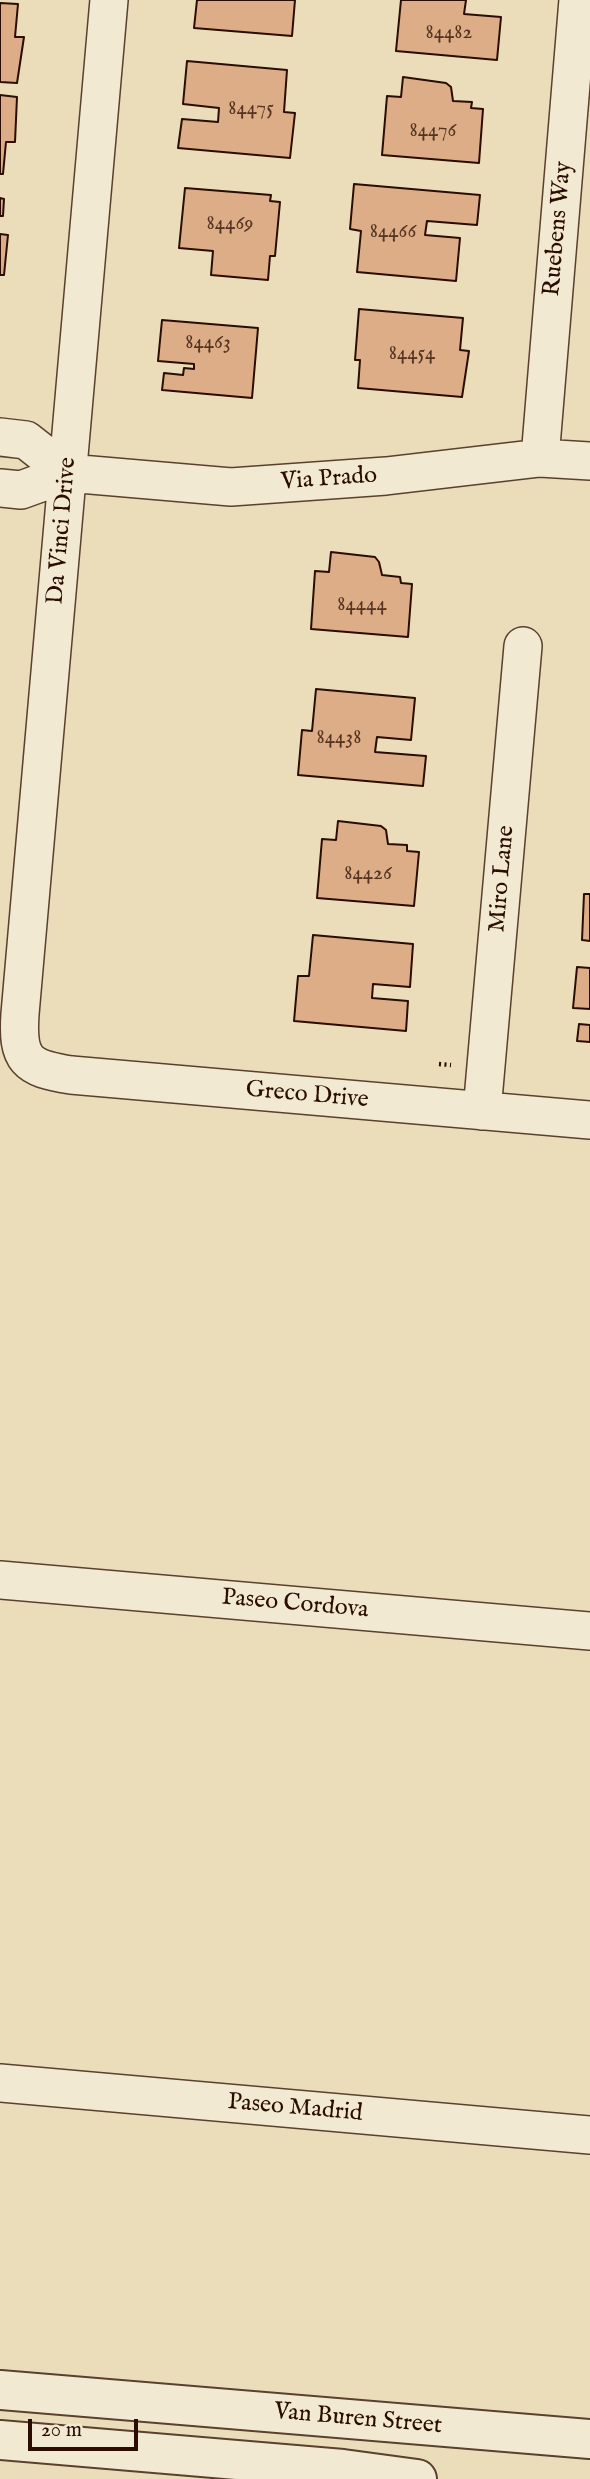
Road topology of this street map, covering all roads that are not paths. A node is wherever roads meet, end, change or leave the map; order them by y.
1 (109, 0) edge
2 (578, 0) edge
3 (0, 437) edge
4 (540, 458) junction
5 (590, 461) edge
6 (68, 472) junction
7 (0, 488) edge
8 (523, 646) dead end
9 (26, 1061) joint
10 (482, 1111) junction
11 (590, 1121) edge
12 (0, 1580) edge
13 (590, 1631) edge
14 (0, 2084) edge
15 (590, 2135) edge
16 (0, 2390) edge
17 (590, 2439) edge
18 (0, 2440) edge
19 (417, 2479) edge

1 - 6 street, Da Vinci Drive
2 - 4 street, Ruebens Way
3 - 6 street
4 - 5 street, Via Prado
4 - 6 street, Via Prado
6 - 7 street, Via Prado
6 - 9 street, Da Vinci Drive
8 - 10 street, Miro Lane
9 - 10 street, Greco Drive
10 - 11 street, Greco Drive
12 - 13 street, Paseo Cordova
14 - 15 street, Paseo Madrid
16 - 17 street, Van Buren Street
18 - 19 street, Van Buren Street

